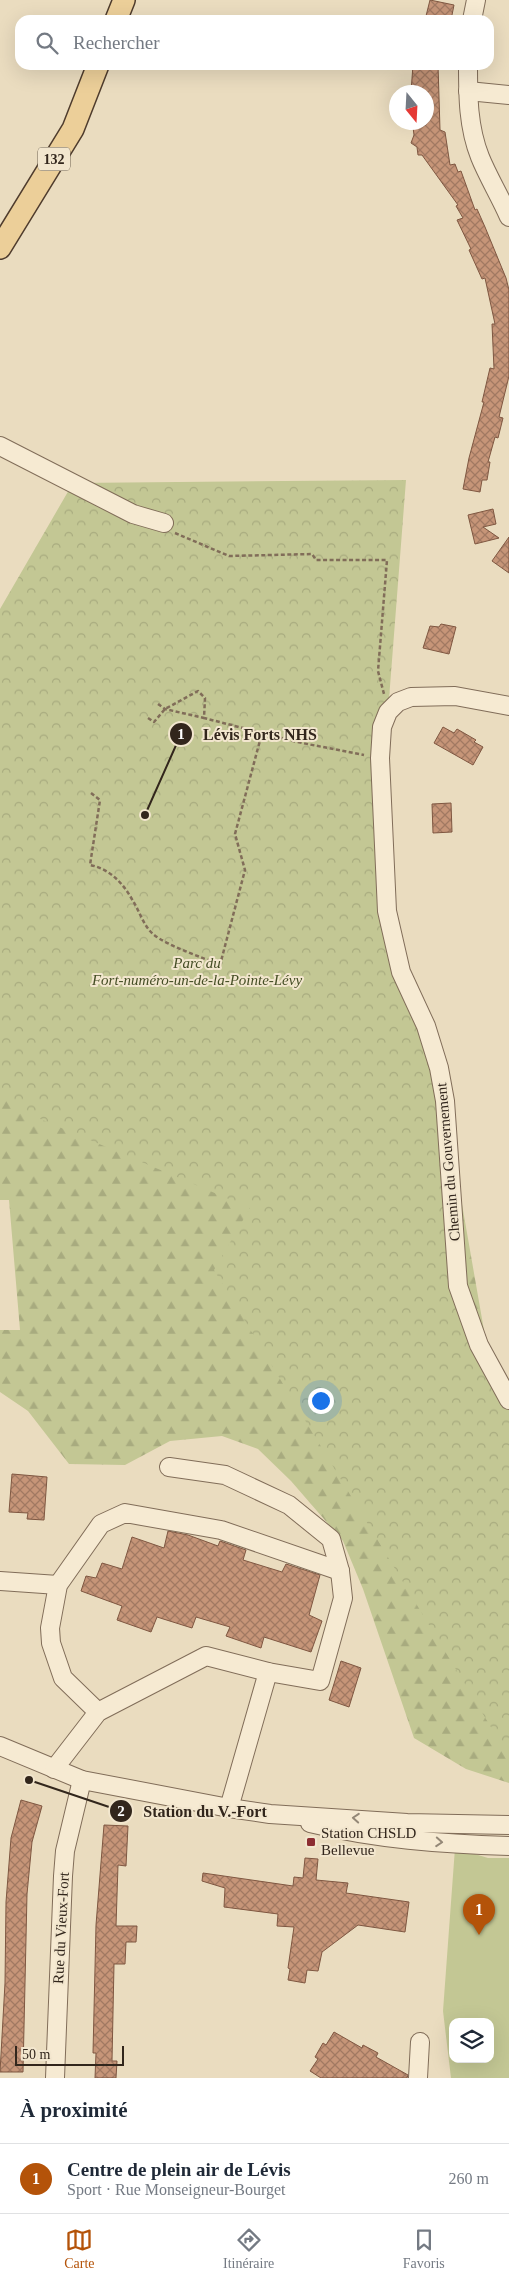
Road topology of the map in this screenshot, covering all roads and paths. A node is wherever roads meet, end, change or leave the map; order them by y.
1 (124, 0) edge
2 (476, 0) edge
3 (118, 15) edge
4 (473, 15) edge
5 (96, 70) edge
6 (468, 70) edge
7 (468, 91) junction
8 (509, 94) edge
9 (509, 217) edge
10 (0, 248) edge
11 (0, 446) edge
12 (164, 524) joint
13 (158, 704) dead end
14 (509, 706) edge
15 (165, 709) junction
16 (388, 712) junction
17 (148, 718) dead end
18 (204, 718) junction
19 (262, 733) junction
20 (380, 758) junction
21 (91, 793) dead end
22 (509, 1400) edge
23 (169, 1467) dead end
24 (340, 1571) junction
25 (0, 1581) edge
26 (58, 1586) junction
27 (268, 1672) junction
28 (98, 1712) junction
29 (0, 1746) edge
30 (54, 1769) junction
31 (82, 1780) junction
32 (229, 1808) junction
33 (270, 1814) junction
34 (509, 1825) edge
35 (509, 1846) edge
36 (420, 2042) dead end
37 (55, 2078) edge
38 (418, 2078) edge

1 - 3 main road
2 - 4 street
5 - 10 main road, 132
6 - 7 street
7 - 8 street
7 - 9 street
11 - 12 street
12 - 16 path
13 - 15 path
14 - 16 street
15 - 17 path
15 - 18 path
15 - 18 path
16 - 20 street, Chemin du Gouvernement
18 - 19 path
19 - 20 path
19 - 21 path
20 - 22 street, Chemin du Gouvernement
23 - 24 street
24 - 26 street
24 - 27 street
25 - 26 street
26 - 28 street
27 - 28 street
27 - 32 street
28 - 30 street
29 - 30 street
30 - 31 street
31 - 32 street
31 - 37 street, Rue du Vieux-Fort
32 - 33 street
34 -> 33 street
33 -> 35 street
36 - 38 street

